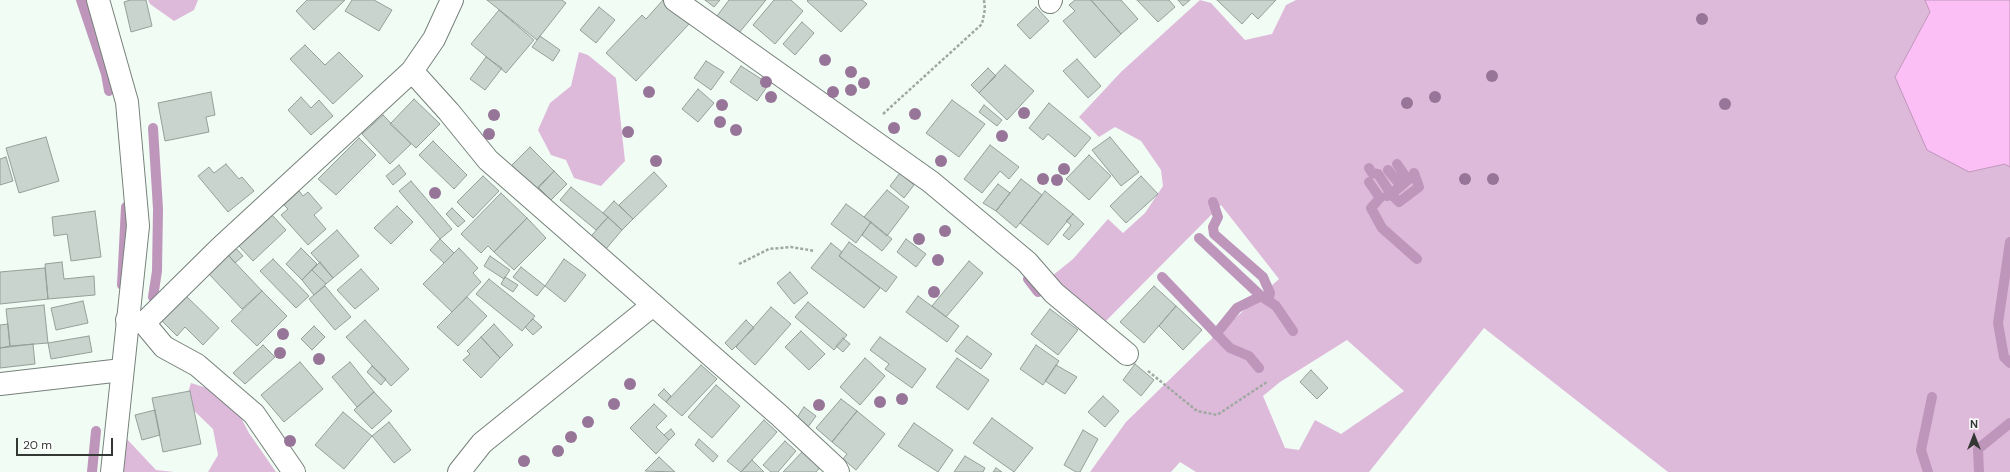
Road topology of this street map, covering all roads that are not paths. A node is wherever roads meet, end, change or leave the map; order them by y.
1 (98, 0) edge
2 (452, 0) edge
3 (676, 0) edge
4 (412, 71) junction
5 (653, 305) junction
6 (136, 322) junction
7 (1127, 354) road end
8 (122, 370) junction
9 (0, 384) edge
10 (112, 472) edge
11 (294, 472) edge
12 (459, 472) edge
13 (838, 472) edge

1 - 6 street
2 - 4 street
3 - 7 street
4 - 5 street
4 - 6 street
5 - 12 street
5 - 13 street
6 - 8 street
6 - 11 street
8 - 9 street
8 - 10 street

